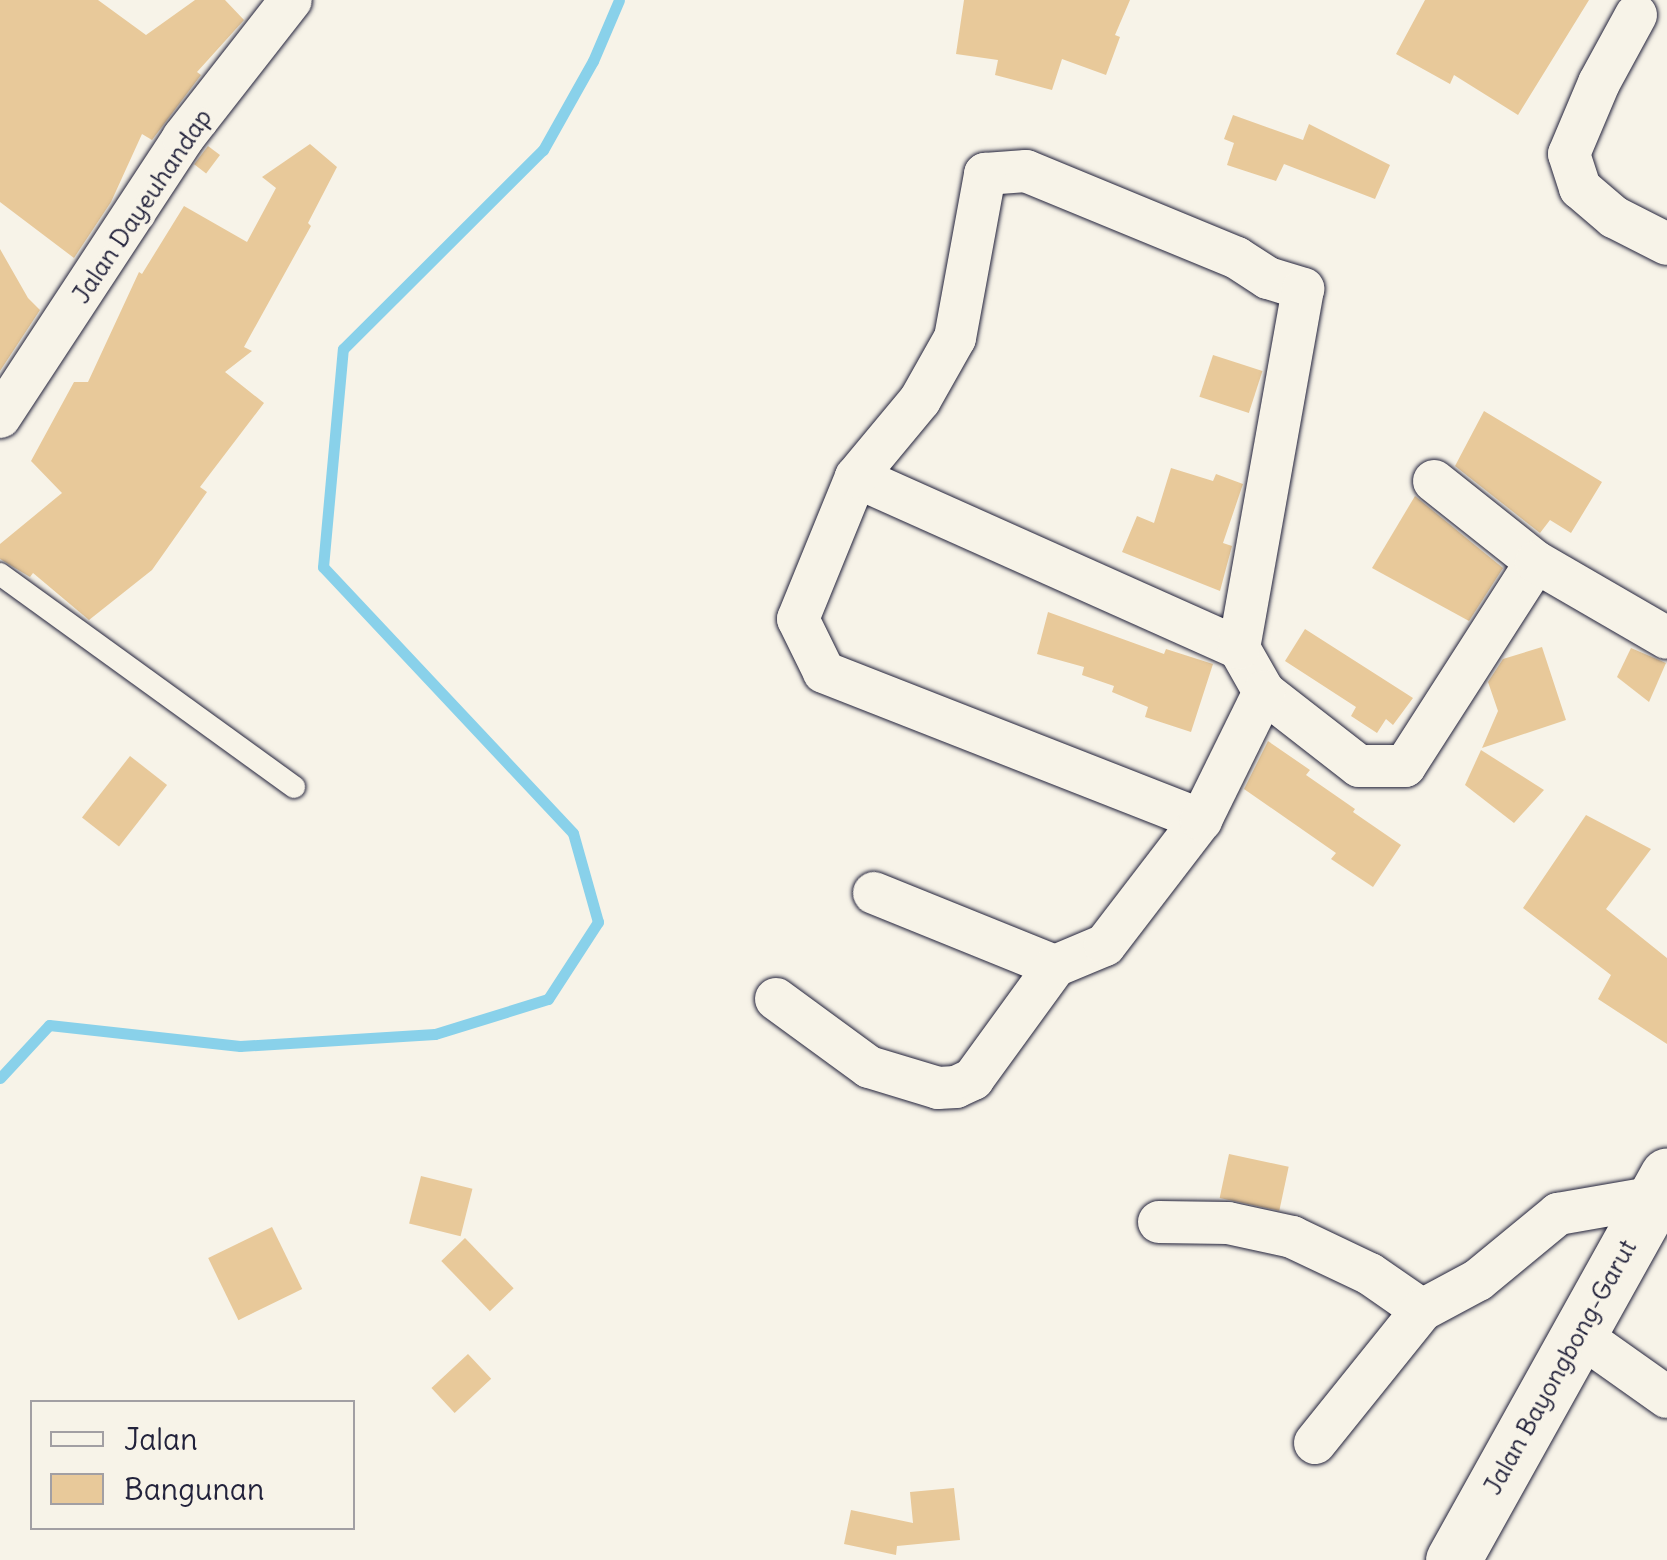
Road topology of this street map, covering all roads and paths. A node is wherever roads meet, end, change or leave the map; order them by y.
1 (291, 0) edge
2 (1642, 15) edge
3 (1667, 244) edge
4 (0, 417) edge
5 (856, 477) junction
6 (1434, 481) dead end
7 (1536, 562) junction
8 (0, 574) edge
9 (1667, 638) edge
10 (1239, 648) junction
11 (1264, 692) junction
12 (294, 786) dead end
13 (1201, 820) junction
14 (874, 893) dead end
15 (1055, 966) junction
16 (776, 999) dead end
17 (1661, 1186) edge
18 (1158, 1222) dead end
19 (1422, 1310) junction
20 (1578, 1334) junction
21 (1667, 1397) edge
22 (1315, 1443) dead end
23 (1452, 1560) edge

1 - 4 street, Jalan Dayeuhandap
2 - 3 street
5 - 10 street
5 - 10 street
5 - 13 street
6 - 7 street
7 - 9 street
7 - 11 street
8 - 12 lane
10 - 11 street
11 - 13 street
13 - 15 street
14 - 15 street
15 - 16 street
17 - 19 street
17 - 20 main road, Jalan Bayongbong-Garut
18 - 19 street
19 - 22 street
20 - 21 street
20 - 23 main road, Jalan Bayongbong-Garut

